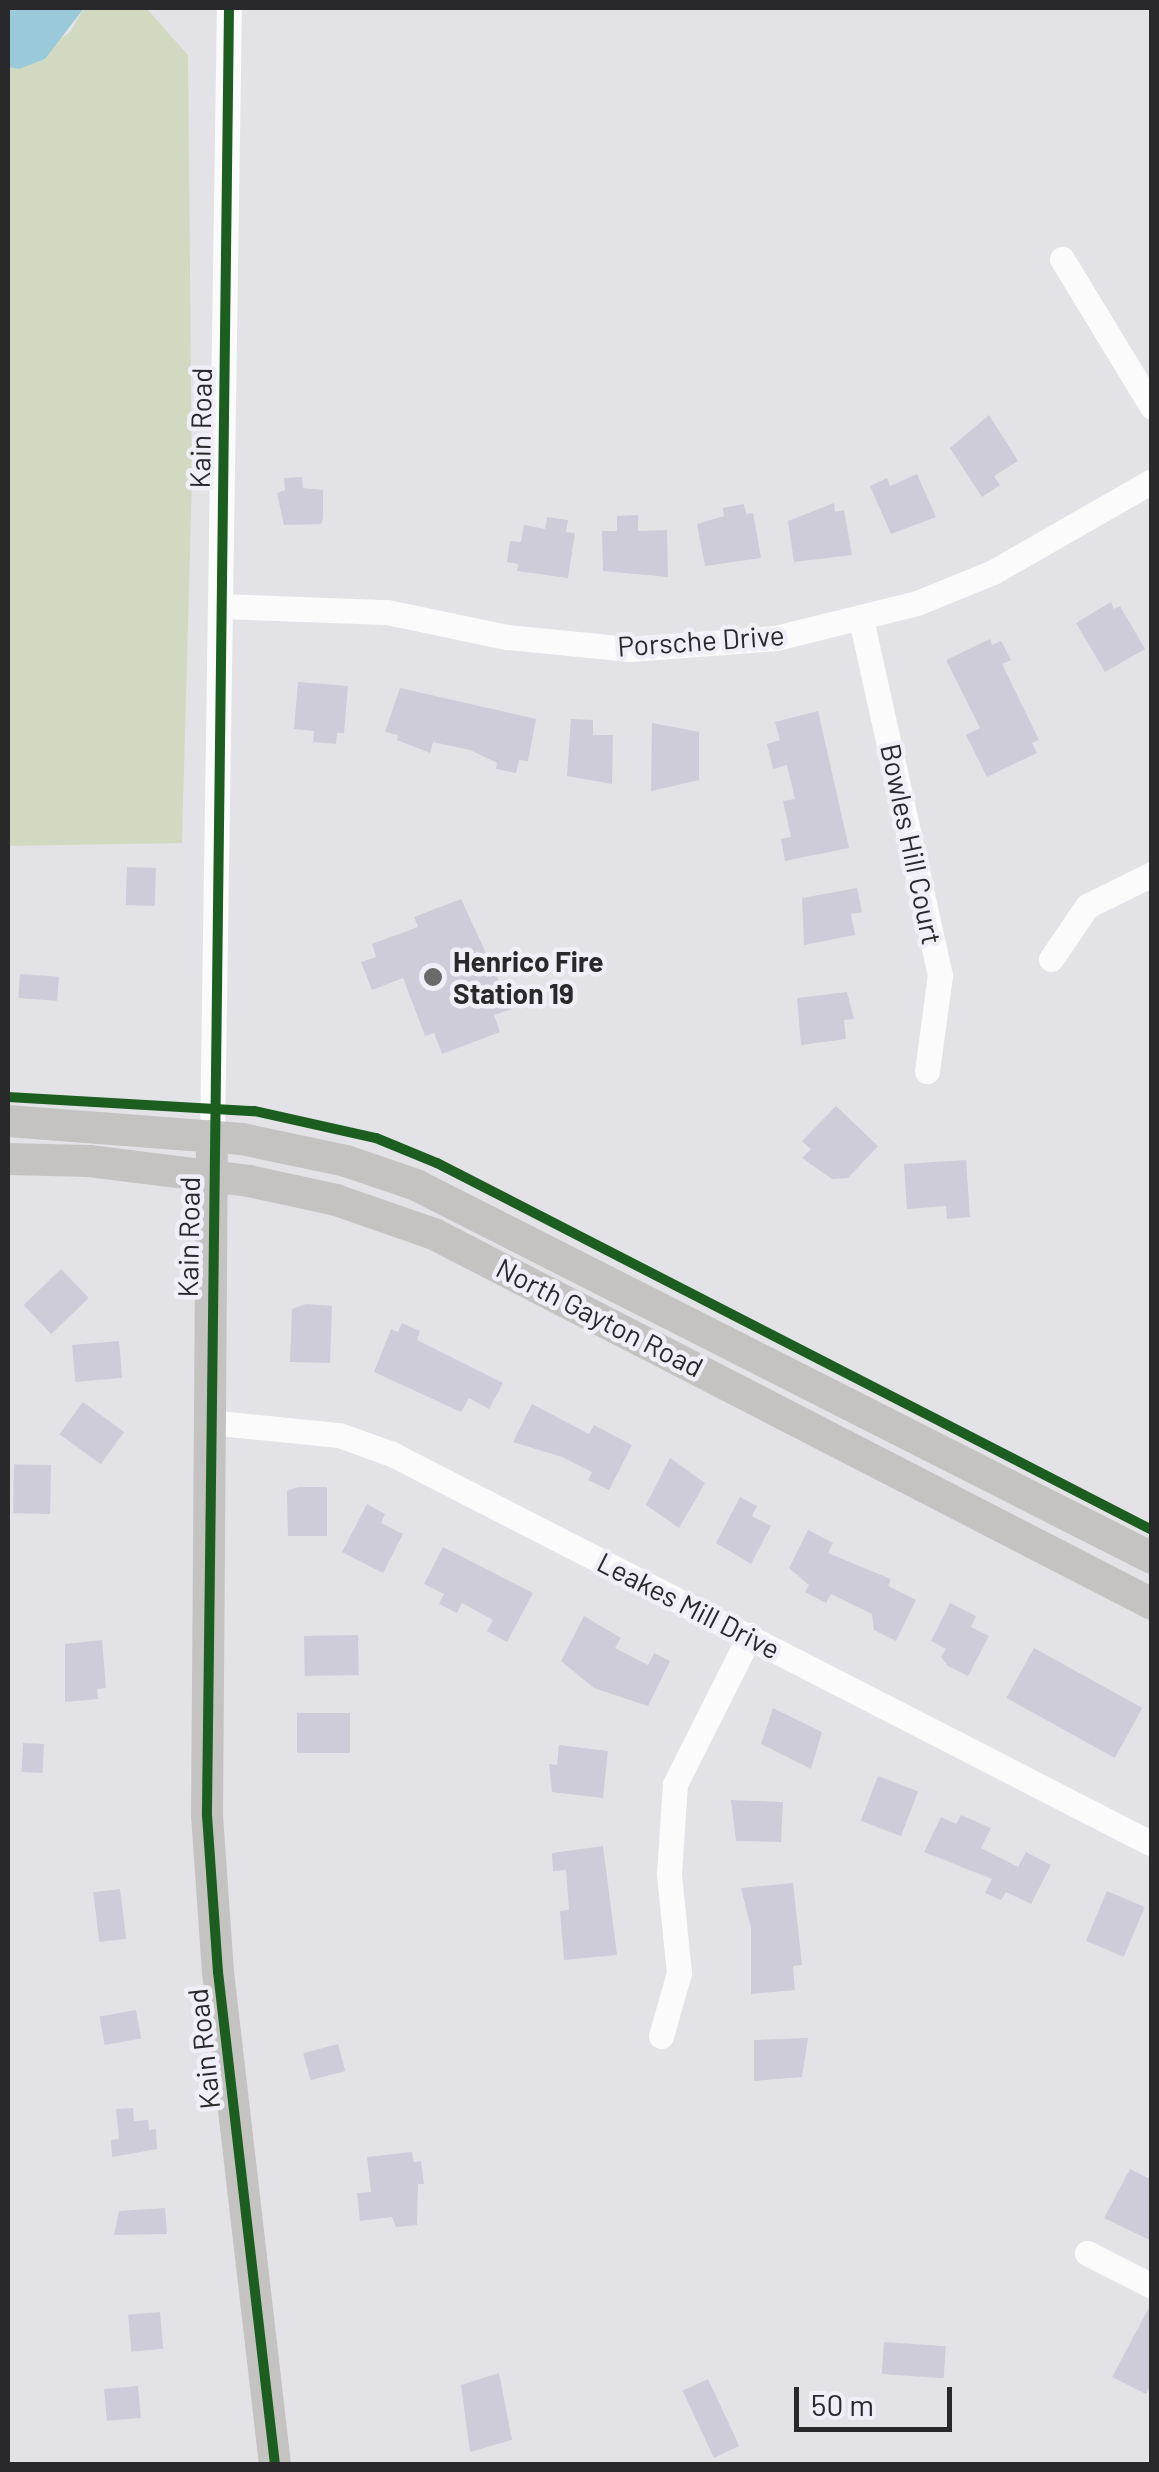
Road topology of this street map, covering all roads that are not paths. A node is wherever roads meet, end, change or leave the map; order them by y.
1 (229, 8) edge
2 (1062, 259) dead end
3 (1152, 407) edge
4 (1152, 481) edge
5 (220, 606) junction
6 (861, 619) junction
7 (1152, 874) edge
8 (1051, 959) dead end
9 (927, 1071) dead end
10 (8, 1121) edge
11 (212, 1136) junction
12 (8, 1159) edge
13 (212, 1175) junction
14 (208, 1422) junction
15 (1152, 1558) edge
16 (1152, 1604) edge
17 (750, 1636) junction
18 (1152, 1844) edge
19 (661, 2036) dead end
20 (1087, 2253) dead end
21 (1152, 2286) edge
22 (275, 2464) edge

1 - 5 street, Kain Road
2 - 3 street
4 - 6 street, Porsche Drive
5 - 6 street, Porsche Drive
5 - 11 street, Kain Road
6 - 9 street, Bowles Hill Court
7 - 8 street
10 - 11 main road, North Gayton Road
11 - 13 main road, Kain Road
11 - 15 main road, North Gayton Road
12 - 13 main road, North Gayton Road
13 - 14 main road, Kain Road
13 - 16 main road, North Gayton Road
14 - 17 street, Leakes Mill Drive
14 - 22 main road, Kain Road
17 - 18 street, Leakes Mill Drive
17 - 19 street
20 - 21 street

